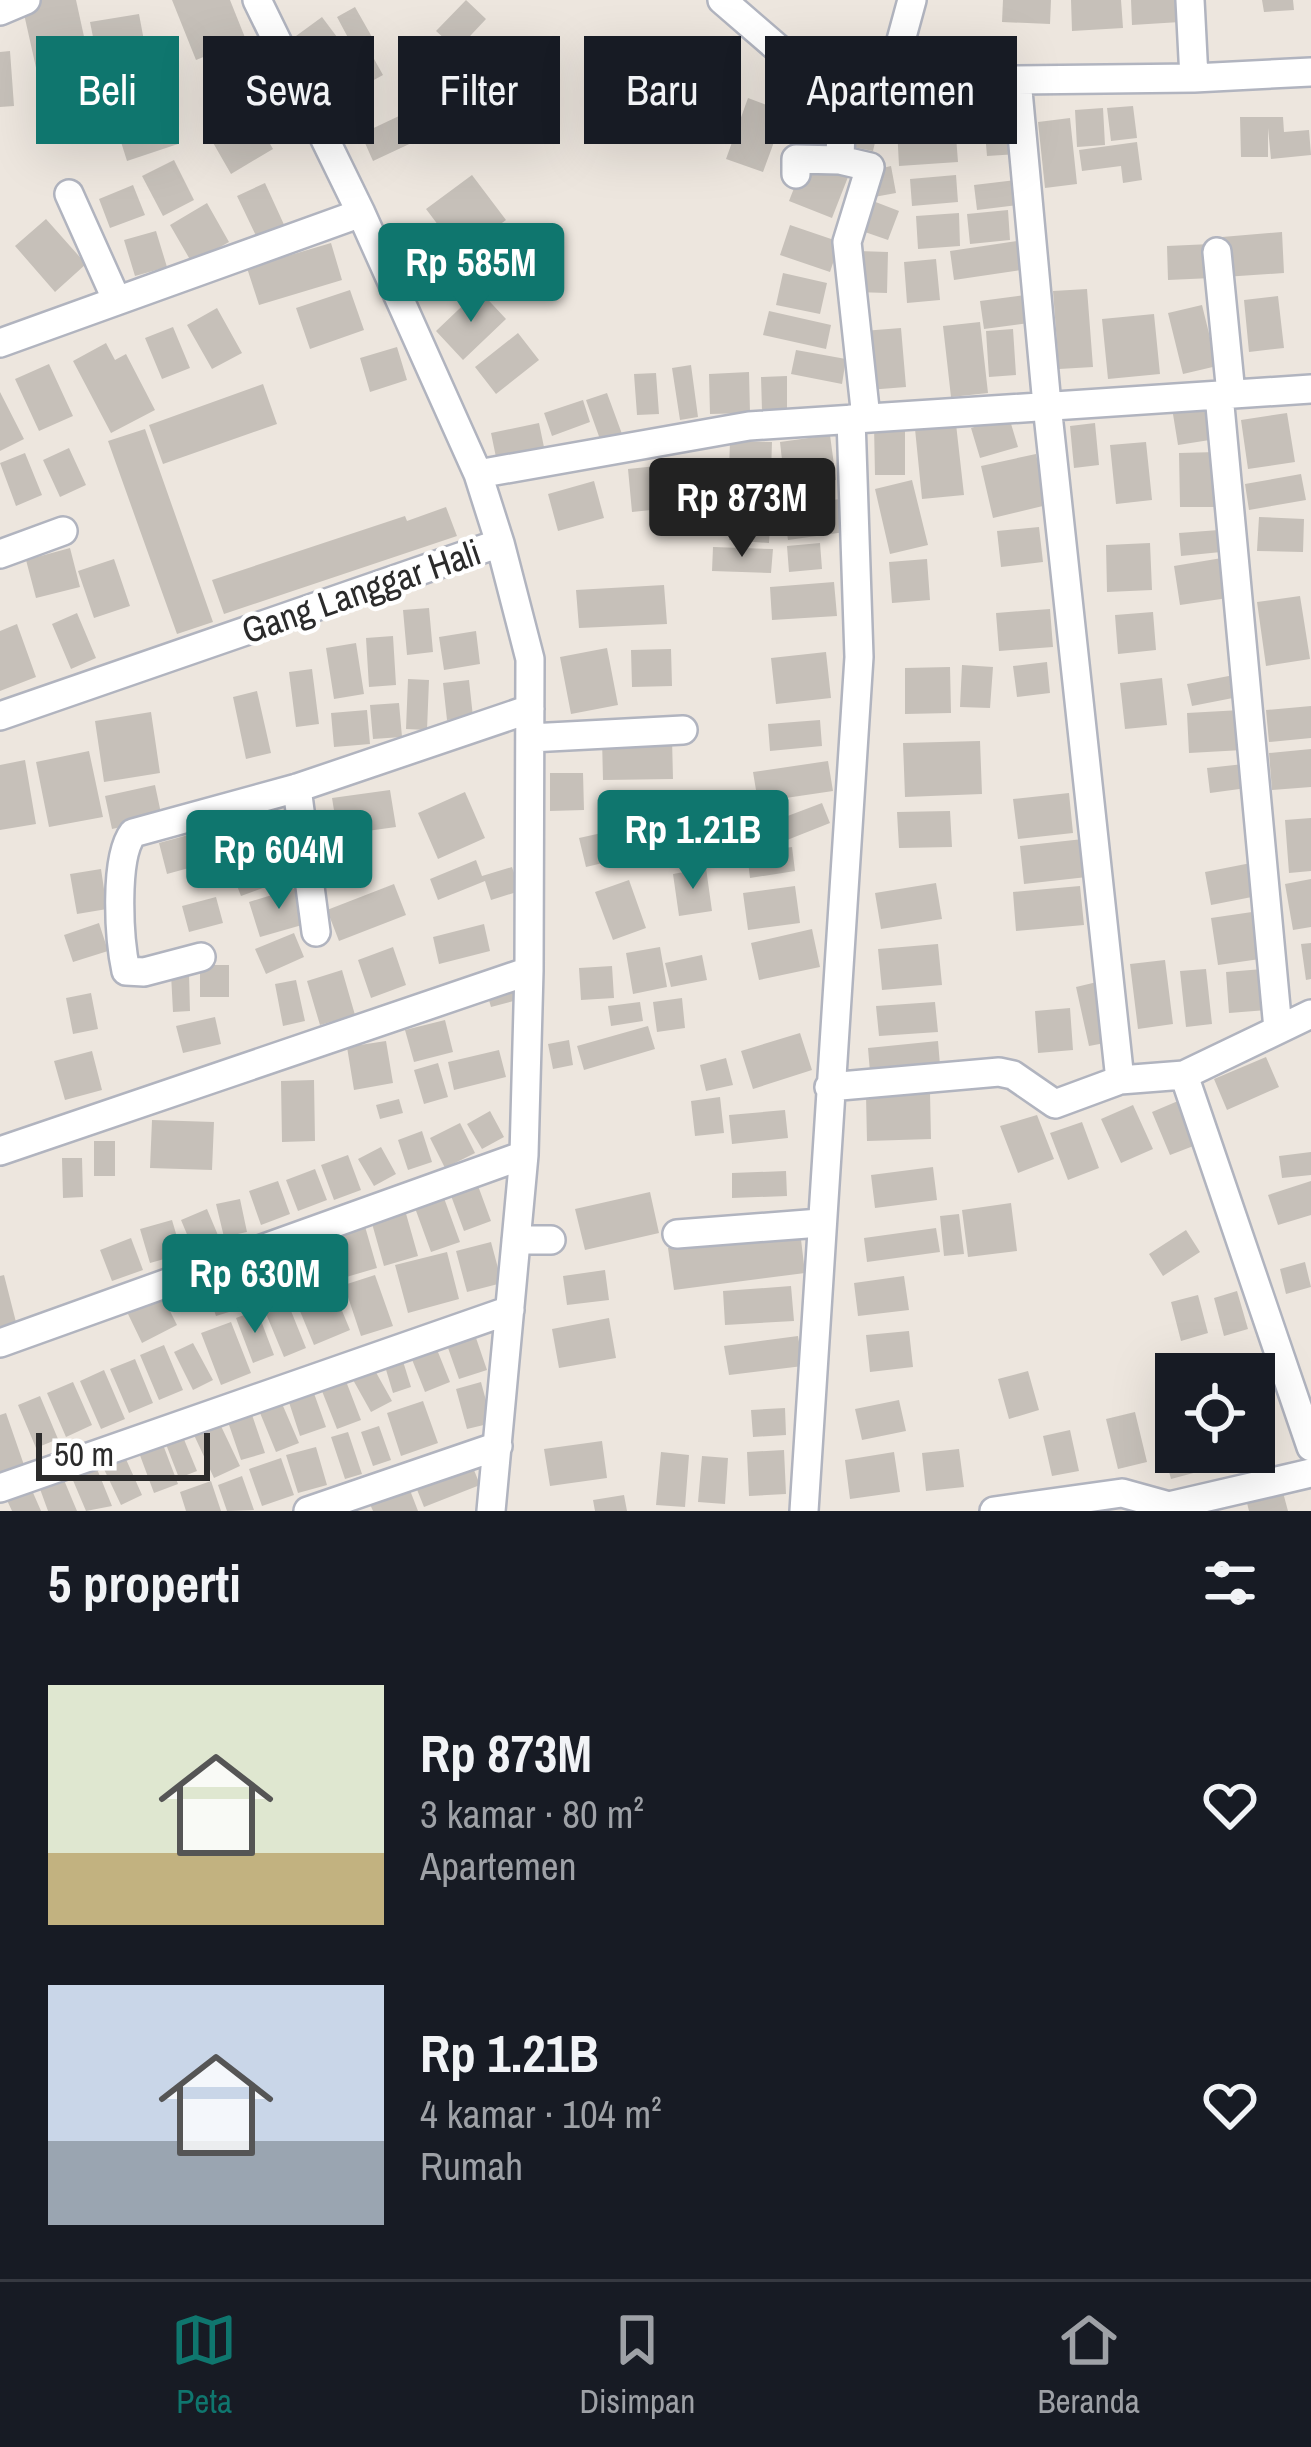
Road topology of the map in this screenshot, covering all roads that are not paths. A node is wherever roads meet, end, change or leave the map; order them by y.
1 (26, 0) edge
2 (257, 0) edge
3 (722, 0) edge
4 (911, 0) edge
5 (1190, 0) edge
6 (0, 11) edge
7 (902, 36) edge
8 (765, 37) edge
9 (1311, 72) edge
10 (1195, 79) junction
11 (1017, 80) joint
12 (840, 144) edge
13 (840, 160) junction
14 (796, 174) dead end
15 (69, 194) dead end
16 (361, 213) junction
17 (1217, 251) dead end
18 (117, 301) junction
19 (0, 343) edge
20 (1311, 389) edge
21 (1225, 394) junction
22 (1047, 405) junction
23 (858, 418) junction
24 (478, 474) junction
25 (63, 531) dead end
26 (500, 542) junction
27 (0, 554) edge
28 (0, 716) edge
29 (530, 723) junction
30 (682, 730) dead end
31 (297, 788) junction
32 (316, 932) dead end
33 (201, 957) dead end
34 (530, 971) junction
35 (1311, 1014) edge
36 (1278, 1029) junction
37 (1184, 1075) junction
38 (1120, 1080) junction
39 (829, 1087) junction
40 (0, 1151) edge
41 (524, 1155) junction
42 (820, 1223) junction
43 (677, 1234) dead end
44 (516, 1240) junction
45 (551, 1240) dead end
46 (510, 1310) junction
47 (0, 1343) edge
48 (497, 1445) junction
49 (1311, 1447) edge
50 (1311, 1473) edge
51 (0, 1488) edge
52 (1036, 1508) edge
53 (308, 1511) edge
54 (491, 1511) edge
55 (804, 1511) edge
56 (994, 1511) edge

1 - 6 street
2 - 16 street, Gang Langgar Hali
3 - 8 street
4 - 7 street
5 - 10 street
9 - 10 street
10 - 11 street
11 - 22 street
12 - 13 street
13 - 14 street
13 - 23 street
15 - 18 street
16 - 18 street
16 - 24 street, Gang Langgar Hali
17 - 21 street
18 - 19 street
20 - 21 street
21 - 22 street
21 - 36 street
22 - 23 street
22 - 38 street
23 - 24 street
23 - 39 street
24 - 26 street, Gang Langgar Hali
25 - 27 street
26 - 28 street, Gang Langgar Hali
26 - 29 street
29 - 30 street
29 - 31 street
29 - 34 street
31 - 32 street
31 - 33 street
34 - 40 street
34 - 41 street
35 - 36 street
36 - 37 street
37 - 38 street
37 - 49 street
38 - 39 street
39 - 42 street
41 - 44 street
41 - 47 street
42 - 43 street
42 - 55 street
44 - 45 street
44 - 46 street
46 - 48 street
46 - 51 street
48 - 53 street
48 - 54 street
50 - 52 street
52 - 56 street

